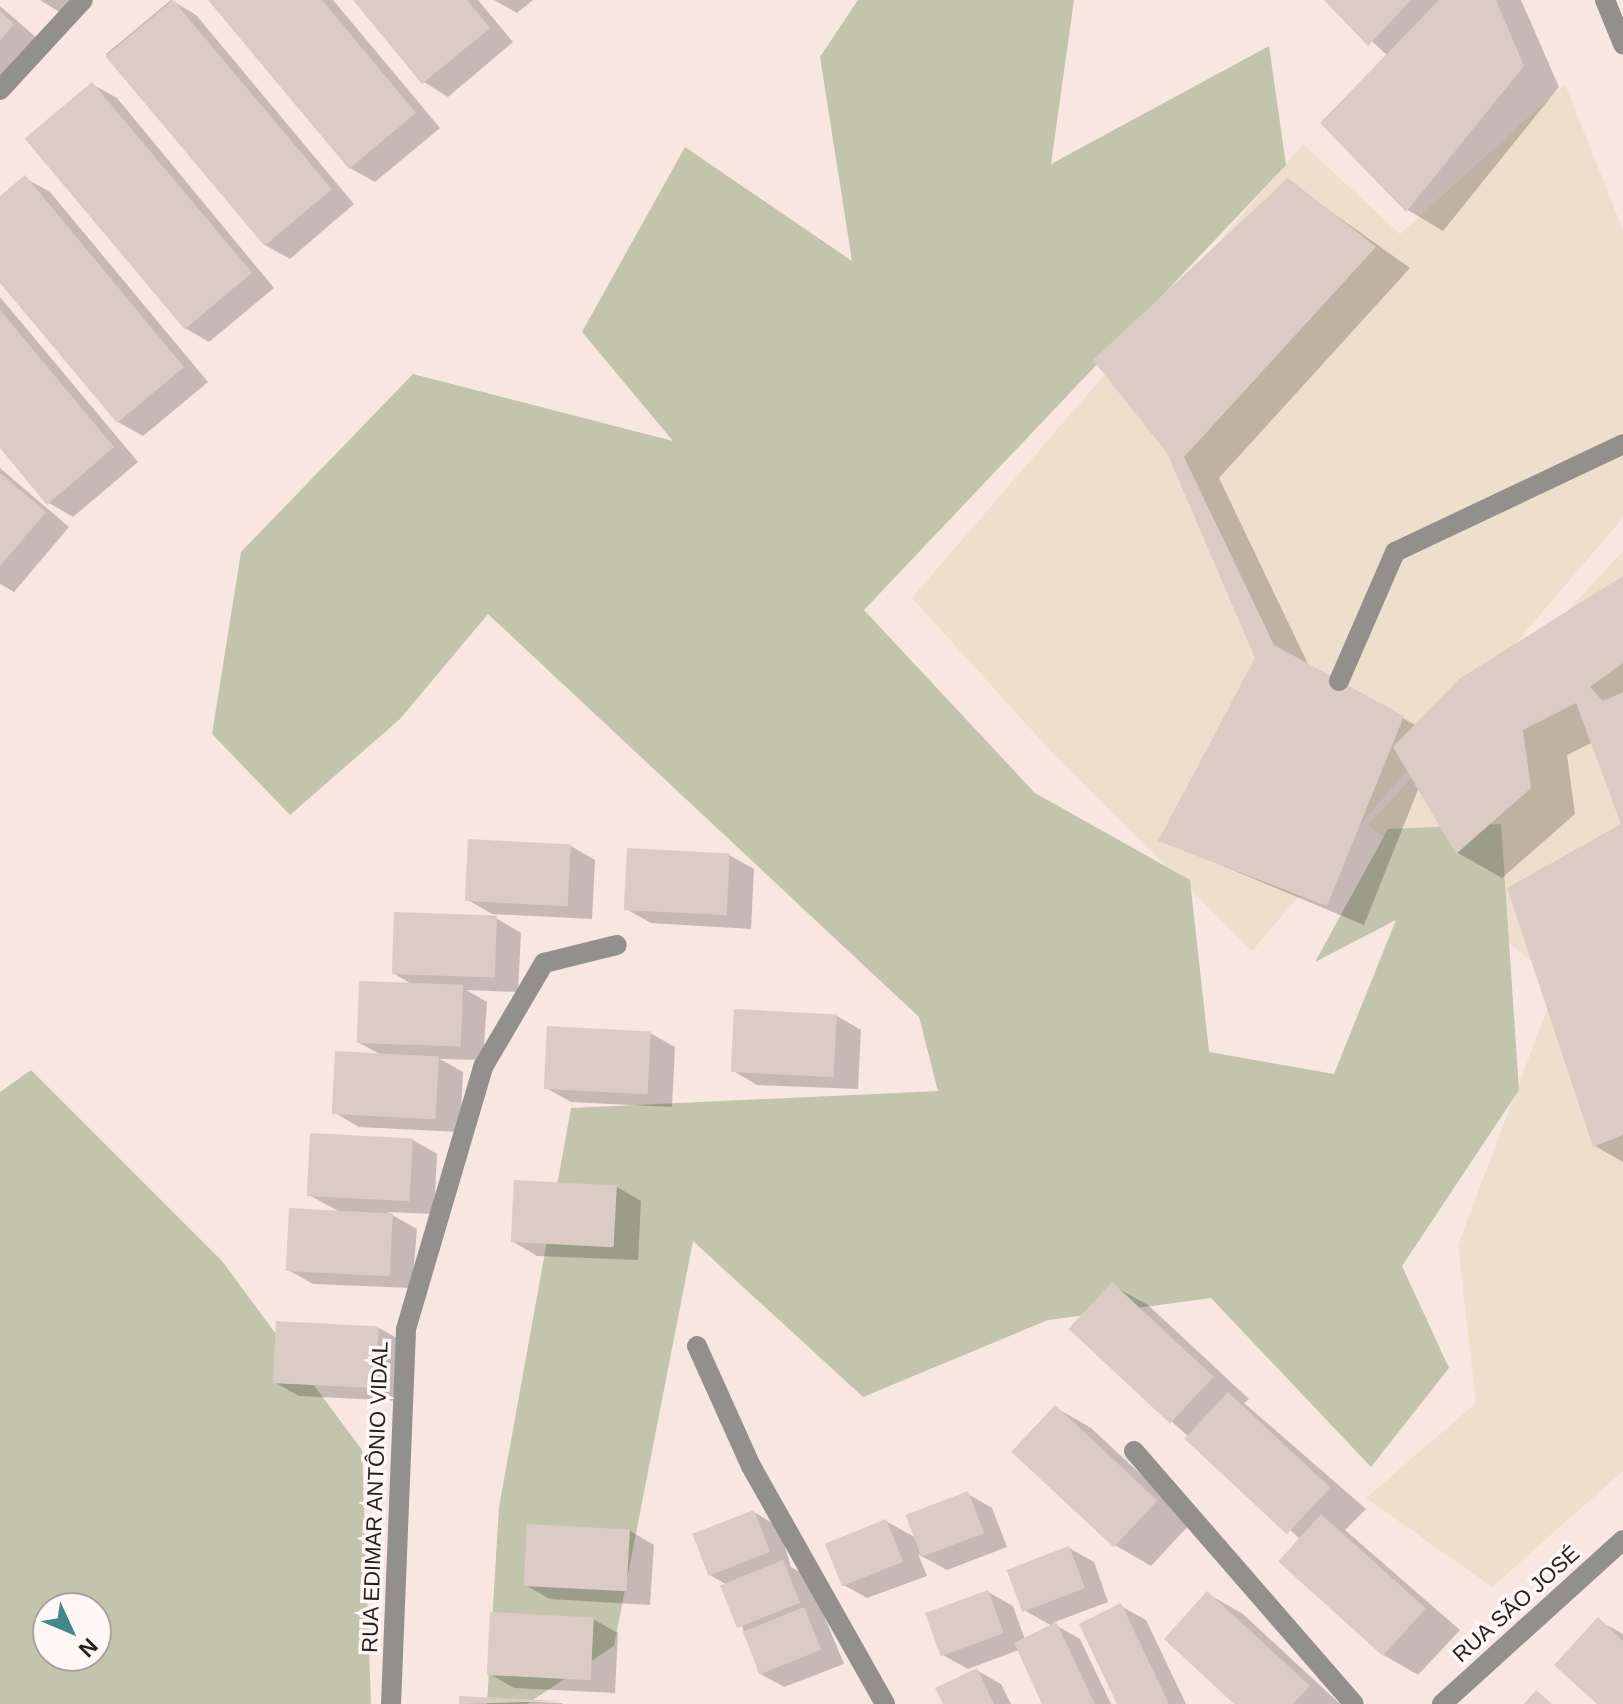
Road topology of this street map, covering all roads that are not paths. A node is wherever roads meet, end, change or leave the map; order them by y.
1 (83, 0) edge
2 (1605, 0) edge
3 (1623, 44) edge
4 (0, 90) edge
5 (1623, 444) edge
6 (1339, 681) dead end
7 (617, 945) dead end
8 (697, 1346) dead end
9 (1134, 1451) dead end
10 (1623, 1540) edge
11 (391, 1704) edge
12 (885, 1704) edge
13 (1354, 1704) edge
14 (1442, 1704) edge

1 - 4 street
2 - 3 street
5 - 6 street
7 - 11 street, RUA EDIMAR ANTÔNIO VIDAL
8 - 12 street
9 - 13 street
10 - 14 street, RUA SÃO JOSÉ

